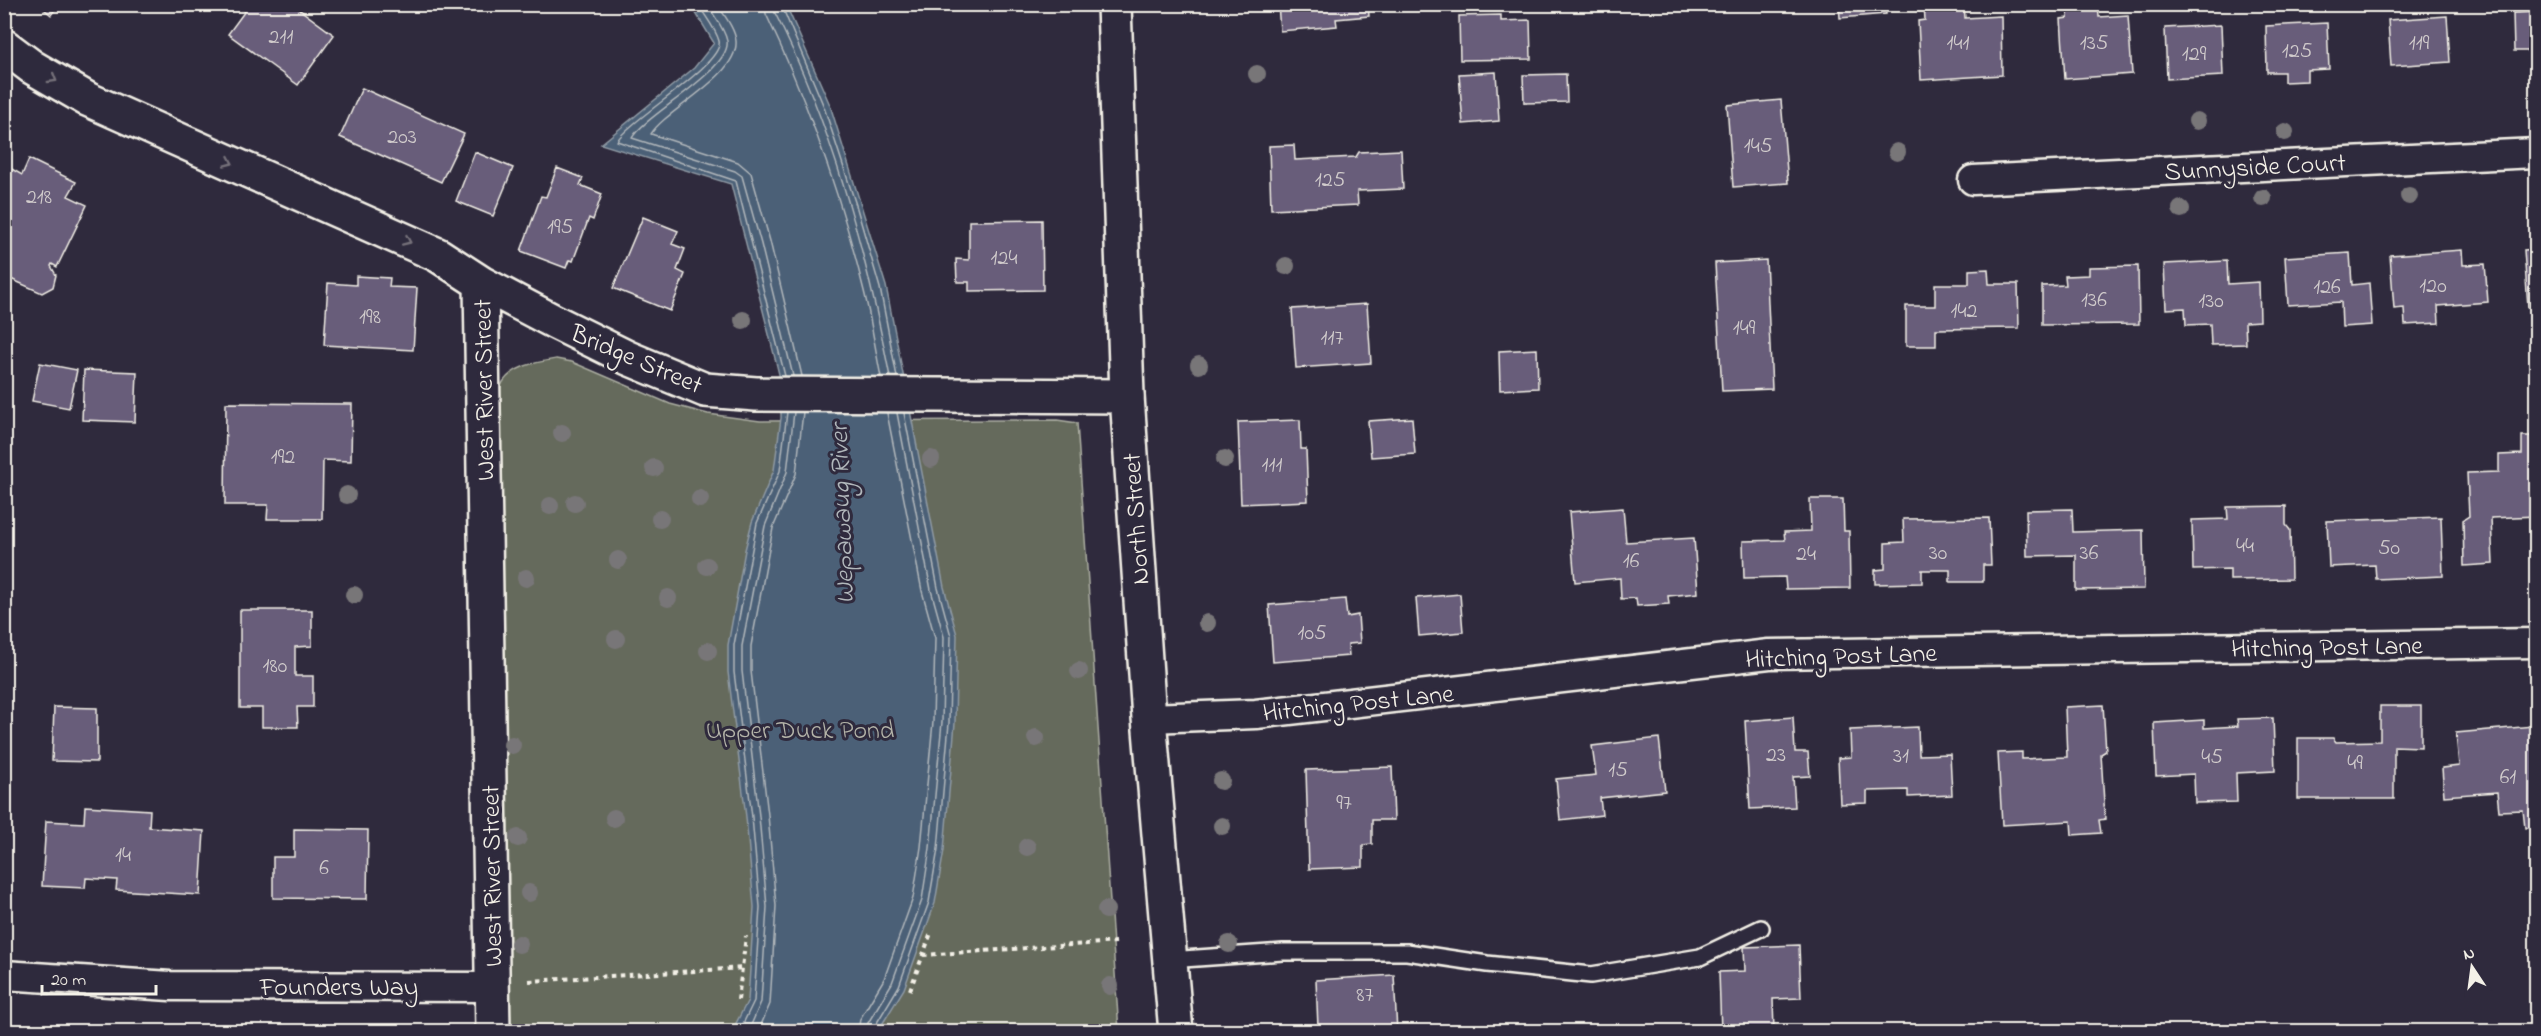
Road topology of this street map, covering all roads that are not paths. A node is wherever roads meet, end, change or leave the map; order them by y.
1 (1114, 4) edge
2 (4, 46) edge
3 (2536, 153) edge
4 (1973, 180) dead end
5 (481, 282) junction
6 (1127, 396) junction
7 (2536, 643) edge
8 (1149, 718) junction
9 (1761, 928) dead end
10 (1169, 960) junction
11 (4, 975) edge
12 (493, 987) junction
13 (493, 1032) edge
14 (1176, 1032) edge

1 - 6 street, North Street
2 -> 5 street, West River Street
3 - 4 street, Sunnyside Court
5 - 6 street, Bridge Street
5 - 12 street, West River Street
6 - 8 street, North Street
7 - 8 street, Hitching Post Lane
8 - 10 street, North Street
9 - 10 lane
10 - 14 street, North Street
11 - 12 street, Founders Way
12 - 13 street, West River Street

